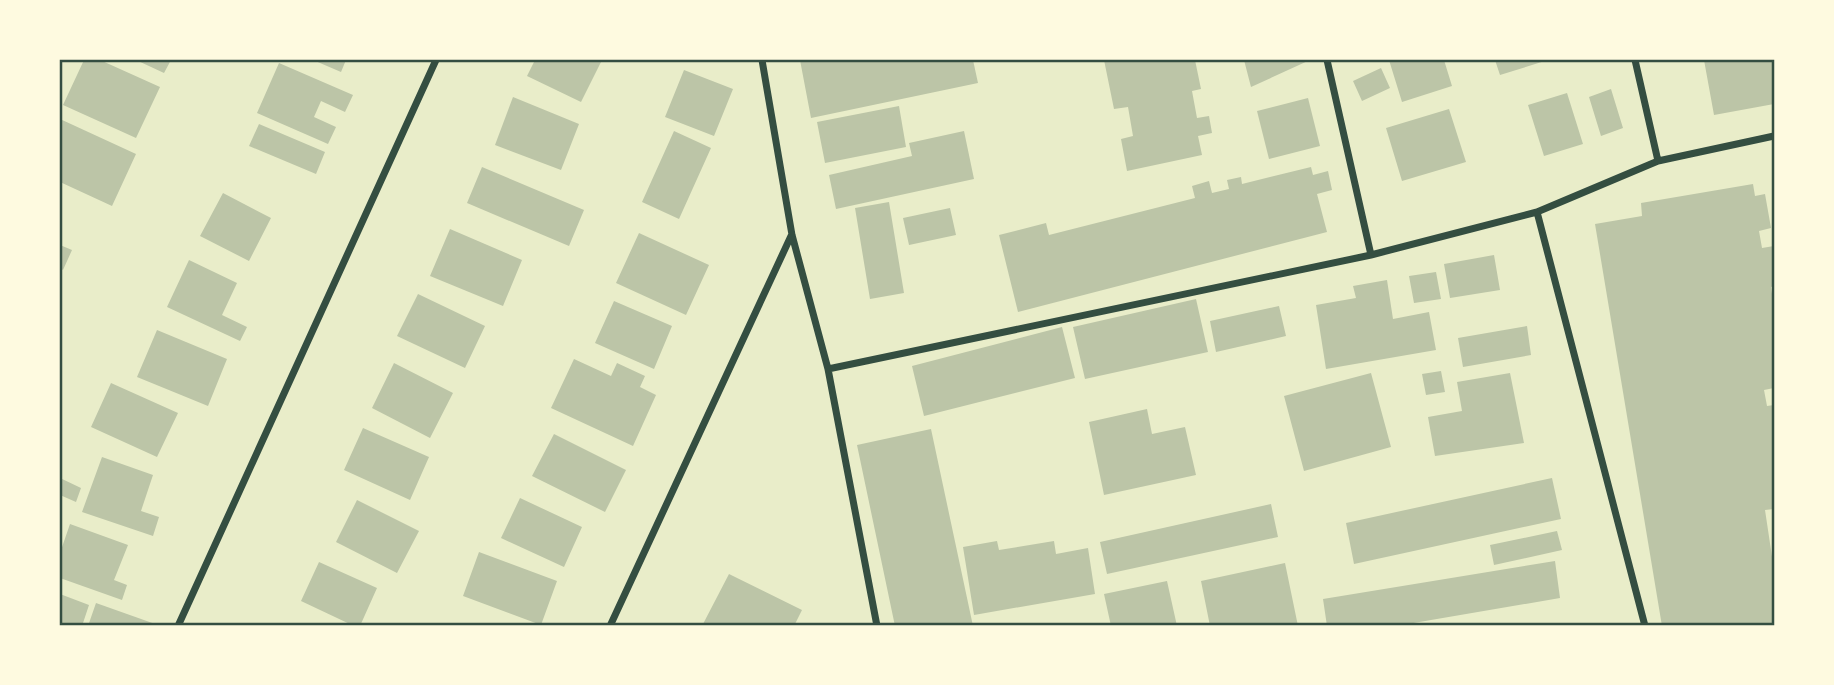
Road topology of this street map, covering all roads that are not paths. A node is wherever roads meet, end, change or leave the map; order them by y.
1 (436, 60) edge
2 (762, 60) edge
3 (1327, 60) edge
4 (1635, 60) edge
5 (1774, 136) edge
6 (1658, 161) junction
7 (1537, 212) junction
8 (792, 235) junction
9 (1371, 255) junction
10 (828, 369) junction
11 (178, 625) edge
12 (610, 625) edge
13 (877, 625) edge
14 (1645, 625) edge

1 - 11 street
2 - 8 street
3 - 9 street
4 - 6 street
5 - 6 street
6 - 7 street
7 - 9 street
7 - 14 street
8 - 10 street
8 - 12 street
9 - 10 street
10 - 13 street

